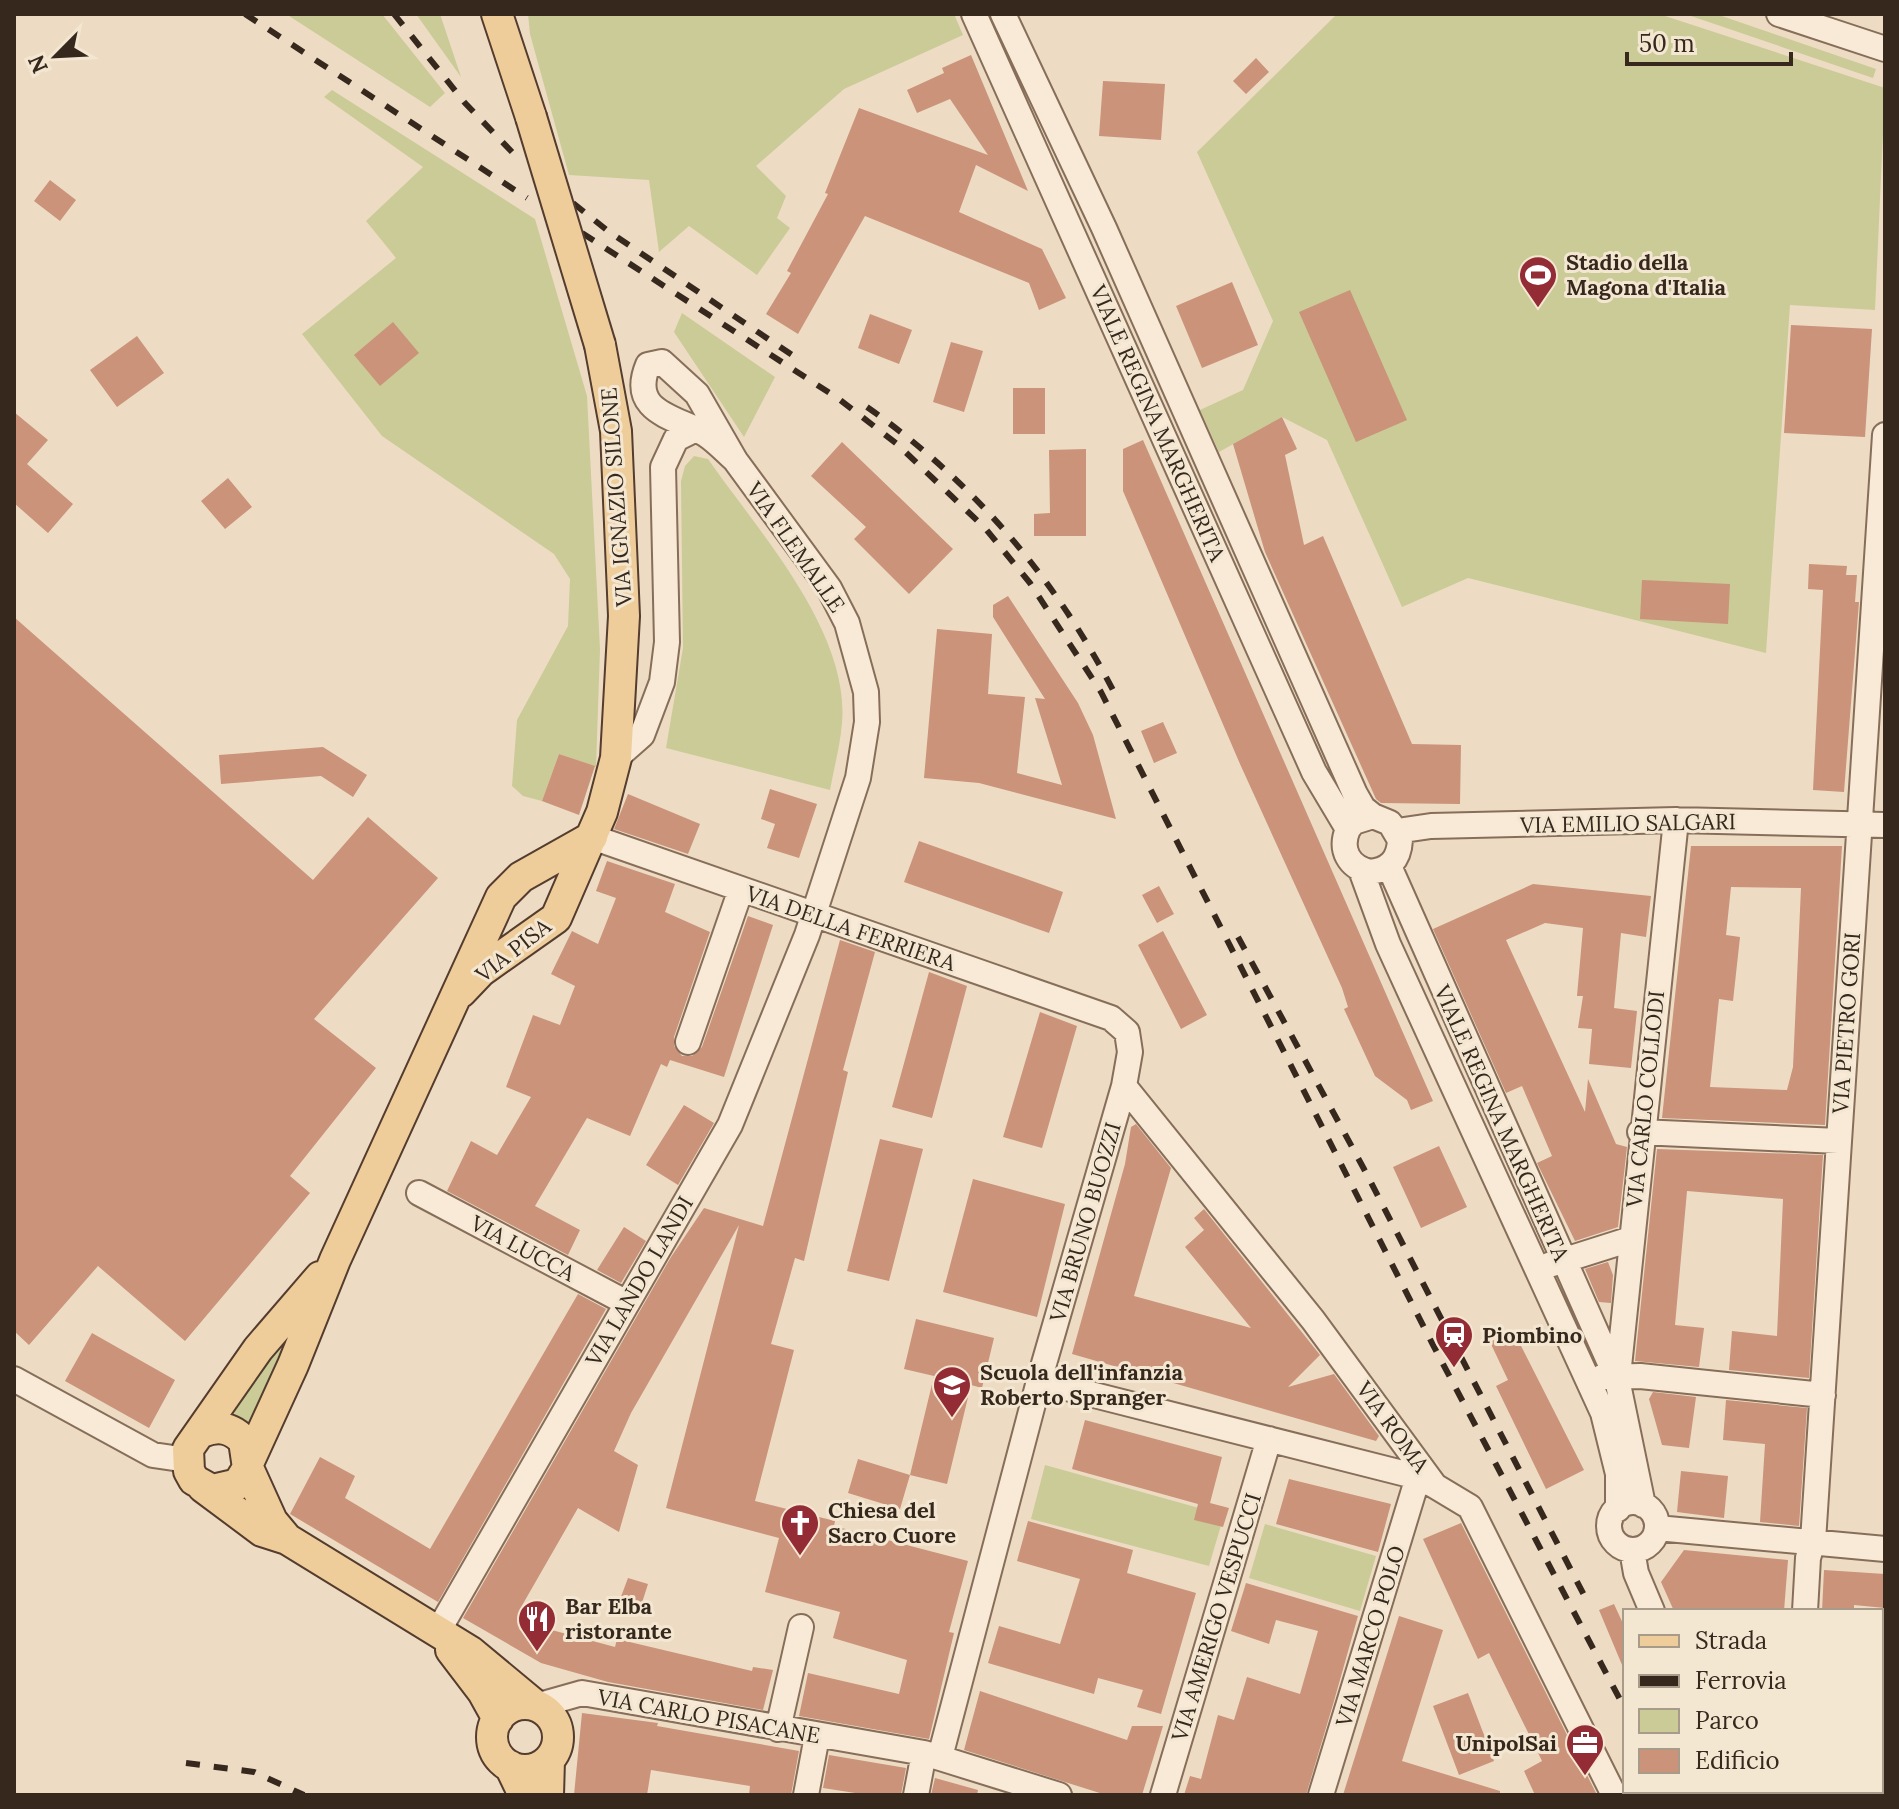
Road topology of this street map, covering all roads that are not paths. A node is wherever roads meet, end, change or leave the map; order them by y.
1 (974, 14) edge
2 (1003, 14) edge
3 (1779, 14) edge
4 (500, 17) edge
5 (1885, 49) edge
6 (1084, 187) junction
7 (1057, 200) junction
8 (694, 430) junction
9 (1885, 435) edge
10 (735, 460) junction
11 (616, 758) junction
12 (1373, 816) junction
13 (1676, 820) junction
14 (1873, 824) edge
15 (1348, 829) junction
16 (1397, 831) junction
17 (592, 837) junction
18 (1389, 866) junction
19 (1361, 870) junction
20 (741, 889) junction
21 (494, 910) junction
22 (812, 915) junction
23 (525, 941) junction
24 (457, 996) junction
25 (1111, 1018) joint
26 (688, 1042) dead end
27 (1124, 1086) junction
28 (1640, 1132) junction
29 (1838, 1141) junction
30 (419, 1193) dead end
31 (1631, 1239) junction
32 (335, 1260) junction
33 (1563, 1260) junction
34 (1536, 1270) junction
35 (627, 1303) junction
36 (1588, 1376) junction
37 (14, 1379) edge
38 (1617, 1379) junction
39 (1039, 1381) junction
40 (1823, 1395) junction
41 (202, 1432) junction
42 (1269, 1439) junction
43 (187, 1460) junction
44 (249, 1464) junction
45 (1426, 1482) junction
46 (203, 1487) junction
47 (1643, 1505) junction
48 (1618, 1509) junction
49 (1657, 1528) junction
50 (287, 1539) junction
51 (1813, 1541) junction
52 (1885, 1549) edge
53 (1632, 1550) junction
54 (1651, 1609) edge
55 (1805, 1609) edge
56 (801, 1627) dead end
57 (437, 1633) junction
58 (536, 1706) junction
59 (498, 1719) junction
60 (778, 1729) junction
61 (817, 1736) junction
62 (932, 1755) junction
63 (549, 1760) junction
64 (510, 1766) junction
65 (524, 1795) edge
66 (548, 1795) edge
67 (806, 1795) edge
68 (916, 1795) edge
69 (1059, 1795) edge
70 (1163, 1795) edge
71 (1321, 1795) edge
72 (1614, 1795) edge

1 - 7 street, VIALE REGINA MARGHERITA
2 - 6 street, VIALE REGINA MARGHERITA
3 - 5 street
4 - 11 main road, VIA IGNAZIO SILONE, bridge
6 - 7 street
6 - 12 street, VIALE REGINA MARGHERITA
7 - 15 street, VIALE REGINA MARGHERITA
8 - 10 street, VIA FLEMALLE
8 - 10 street, VIA FLEMALLE
8 - 11 street
9 - 14 street, VIA PIETRO GORI
10 - 22 street, VIA FLEMALLE
11 - 17 main road, VIA IGNAZIO SILONE
12 - 15 street
12 - 16 street, VIALE REGINA MARGHERITA
13 - 14 street, VIA EMILIO SALGARI
13 - 16 street, VIA EMILIO SALGARI
13 - 28 street, VIA CARLO COLLODI
14 - 29 street, VIA PIETRO GORI
15 - 19 street, VIALE REGINA MARGHERITA
16 - 18 street
17 - 20 street, VIA DELLA FERRIERA
17 - 21 main road, VIA PISA
17 - 23 main road, VIA PISA
18 - 19 street
18 - 33 street, VIALE REGINA MARGHERITA
19 - 34 street, VIALE REGINA MARGHERITA
20 - 22 street, VIA DELLA FERRIERA
20 - 26 street
21 - 23 main road
21 - 24 main road, VIA PISA
22 - 25 street, VIA DELLA FERRIERA
22 - 35 street, VIA LANDO LANDI
23 - 24 main road, VIA PISA
24 - 32 main road, VIA PISA
25 - 27 street, VIA BRUNO BUOZZI
27 - 39 street, VIA BRUNO BUOZZI
27 - 45 street, VIA ROMA
28 - 29 street
28 - 31 street, VIA CARLO COLLODI
29 - 40 street, VIA PIETRO GORI
30 - 35 street, VIA LUCCA
31 - 33 street
31 - 38 street, VIA CARLO COLLODI
32 - 41 main road, VIA PISA
32 - 44 main road, VIA PISA
33 - 34 street
33 - 38 street, VIALE REGINA MARGHERITA
34 - 36 street, VIALE REGINA MARGHERITA
35 - 57 street, VIA LANDO LANDI
36 - 38 street
36 - 48 street, VIALE REGINA MARGHERITA
37 - 43 street
38 - 40 street
38 - 47 street
39 - 42 street
39 - 62 street, VIA BRUNO BUOZZI
40 - 51 street, VIA PIETRO GORI
41 - 43 main road
41 - 44 main road
42 - 45 street
42 - 70 street, VIA AMERIGO VESPUCCI
43 - 46 main road
44 - 46 main road
44 - 50 main road
45 - 71 street, VIA MARCO POLO
45 - 72 street, VIA ROMA
46 - 50 main road
47 - 48 street
47 - 49 street
48 - 53 street
49 - 51 street
49 - 53 street
50 - 57 main road
51 - 52 street
51 - 55 street, VIA PIETRO GORI
53 - 54 street
56 - 60 street
57 - 58 main road
57 - 59 main road
58 - 59 main road
58 - 60 street, VIA CARLO PISACANE
58 - 63 main road
59 - 64 main road
60 - 61 street, VIA CARLO PISACANE
61 - 62 street, VIA CARLO PISACANE
61 - 67 street
62 - 68 street, VIA BRUNO BUOZZI
62 - 69 street, VIA CARLO PISACANE
63 - 64 main road
63 - 66 main road
64 - 65 main road

